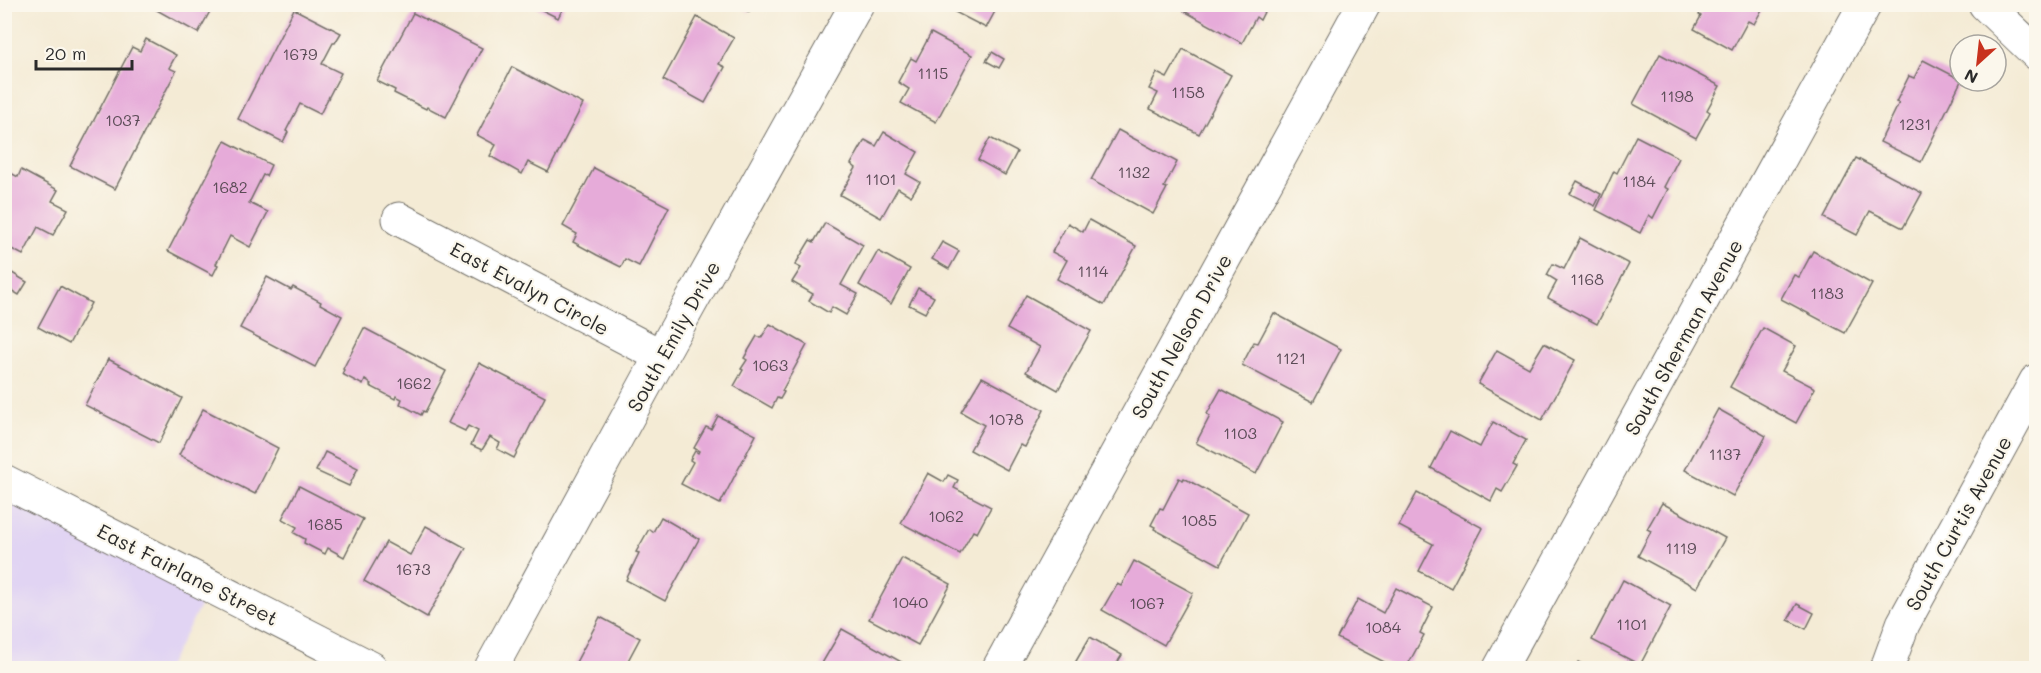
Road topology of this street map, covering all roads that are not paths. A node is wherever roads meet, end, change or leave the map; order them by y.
1 (857, 4) edge
2 (1364, 4) edge
3 (1865, 4) edge
4 (1985, 4) edge
5 (2037, 53) edge
6 (399, 219) dead end
7 (661, 356) junction
8 (2037, 381) edge
9 (4, 481) edge
10 (371, 669) edge
11 (491, 669) edge
12 (999, 669) edge
13 (1500, 669) edge
14 (1887, 669) edge

1 - 7 street, South Emily Drive
2 - 12 street, South Nelson Drive
3 - 13 street, South Sherman Avenue
4 - 5 street
6 - 7 street, East Evalyn Circle
7 - 11 street, South Emily Drive
8 - 14 street, South Curtis Avenue
9 - 10 street, East Fairlane Street

